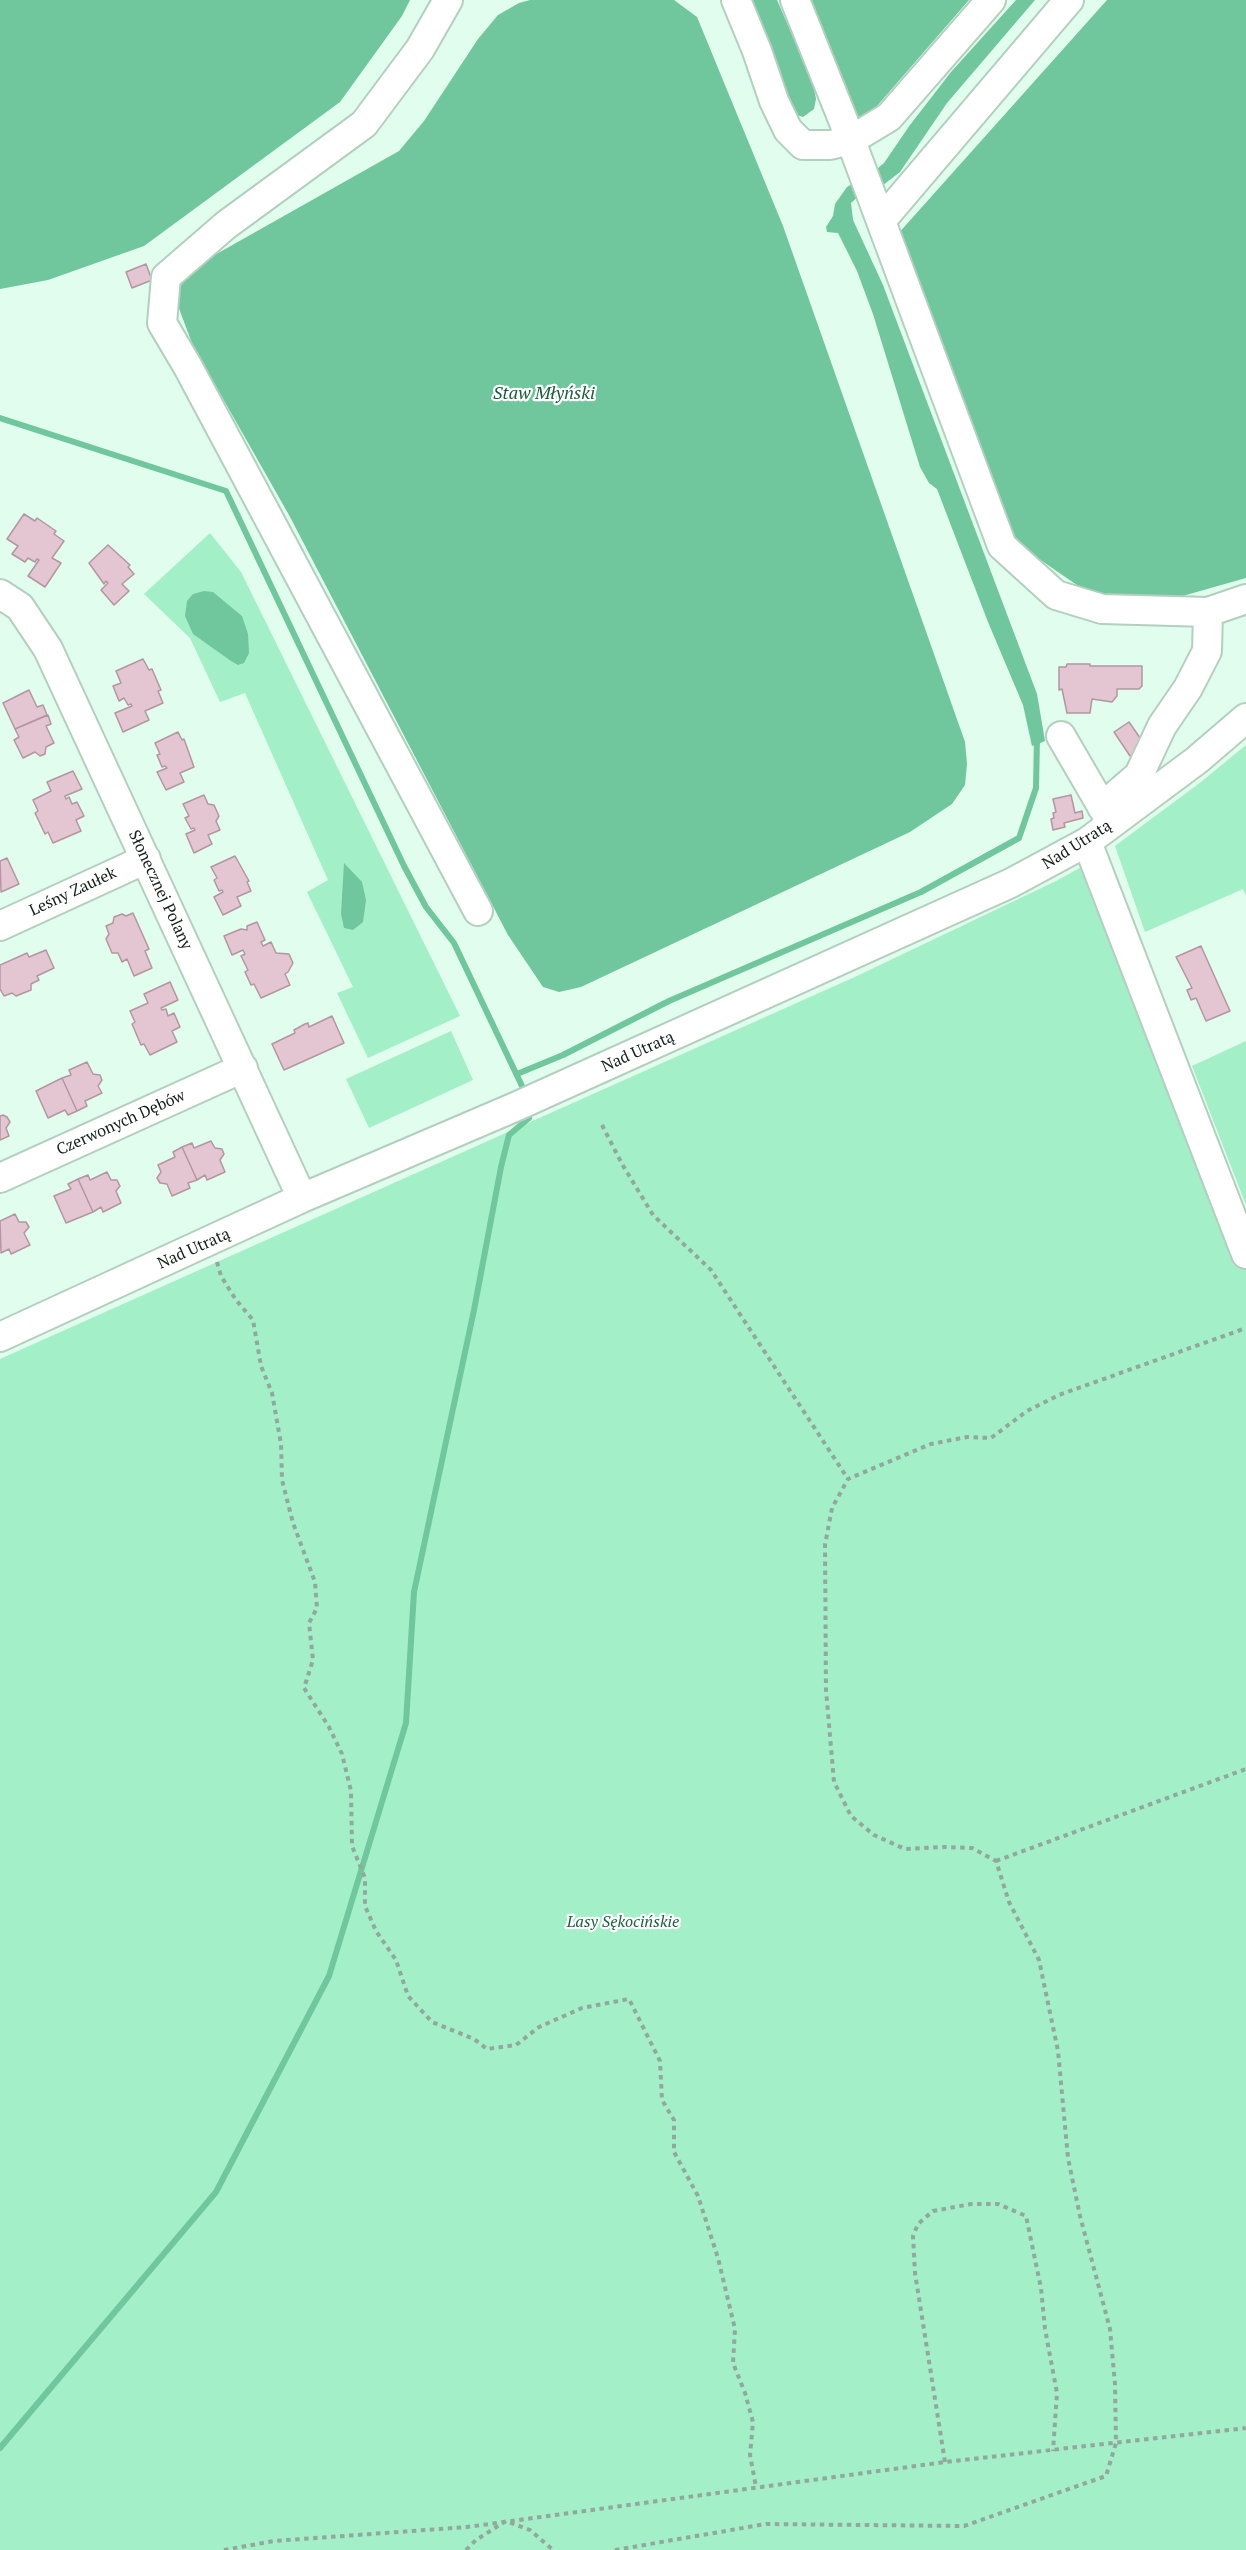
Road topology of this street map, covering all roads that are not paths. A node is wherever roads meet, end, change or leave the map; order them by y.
1 (448, 0) edge
2 (736, 0) edge
3 (795, 0) edge
4 (991, 0) edge
5 (1069, 0) edge
6 (851, 140) junction
7 (881, 221) junction
8 (0, 594) edge
9 (1246, 599) edge
10 (1208, 612) junction
11 (1246, 717) edge
12 (1061, 736) dead end
13 (1107, 816) junction
14 (1087, 842) junction
15 (146, 859) junction
16 (478, 911) dead end
17 (0, 926) edge
18 (243, 1068) junction
19 (0, 1178) edge
20 (302, 1198) junction
21 (1246, 1254) edge
22 (0, 1336) edge

1 - 16 street
2 - 6 street
3 - 6 street
4 - 6 street
5 - 7 street
6 - 7 street
7 - 10 street
8 - 15 street, Słonecznej Polany
9 - 10 street
10 - 13 street
11 - 13 street, Nad Utratą
12 - 13 street
13 - 14 street, Nad Utratą
14 - 20 street, Nad Utratą
14 - 21 street
15 - 17 street, Leśny Zaułek
15 - 18 street, Słonecznej Polany
18 - 19 street, Czerwonych Dębów
18 - 20 street, Słonecznej Polany
20 - 22 street, Nad Utratą

